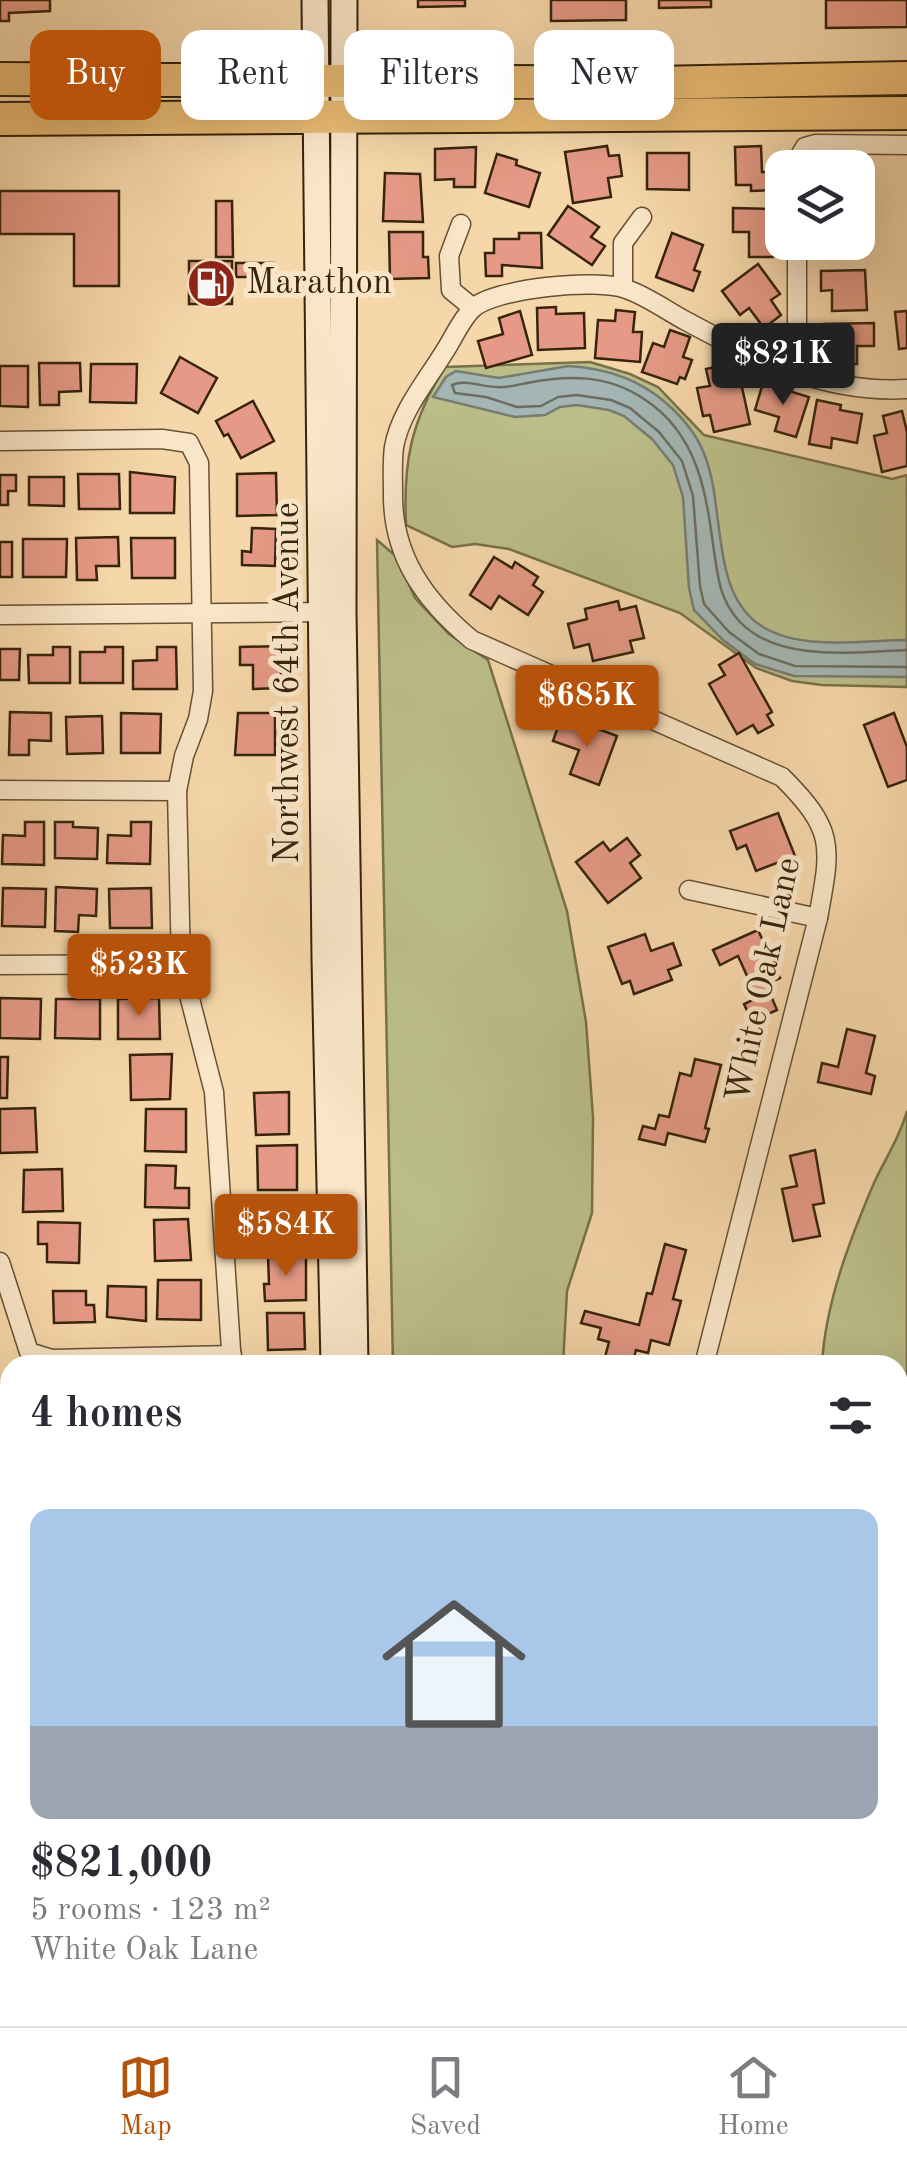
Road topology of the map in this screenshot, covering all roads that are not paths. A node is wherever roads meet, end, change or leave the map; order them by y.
1 (315, 0) edge
2 (344, 0) edge
3 (0, 78) edge
4 (907, 78) edge
5 (330, 80) junction
6 (907, 112) edge
7 (0, 119) edge
8 (330, 119) junction
9 (907, 145) edge
10 (803, 150) edge
11 (642, 217) dead end
12 (461, 224) dead end
13 (797, 260) edge
14 (623, 287) junction
15 (473, 308) junction
16 (797, 374) junction
17 (907, 389) edge
18 (0, 441) edge
19 (332, 612) junction
20 (0, 615) edge
21 (202, 615) junction
22 (0, 790) edge
23 (178, 791) junction
24 (689, 890) dead end
25 (818, 918) junction
26 (182, 964) junction
27 (0, 965) edge
28 (0, 1262) edge
29 (40, 1355) edge
30 (232, 1355) edge
31 (334, 1355) edge
32 (355, 1355) edge
33 (707, 1355) edge

1 - 5 street, Northwest 64th Avenue
2 - 5 street, Northwest 64th Avenue
3 - 5 highway
4 - 5 highway
5 - 8 street, Northwest 64th Avenue
6 - 8 highway
7 - 8 highway
8 - 19 street, Northwest 64th Avenue
9 - 10 street
11 - 14 street
12 - 15 street
13 - 16 street
14 - 15 street
14 - 16 street
15 - 25 street, White Oak Lane
16 - 17 street
18 - 21 street
19 - 21 street
19 - 31 street, Northwest 64th Avenue
19 - 32 street, Northwest 64th Avenue
20 - 21 street
21 - 23 street
22 - 23 street
23 - 26 street
24 - 25 street
25 - 33 street, White Oak Lane
26 - 27 street
26 - 30 street
28 - 29 street

